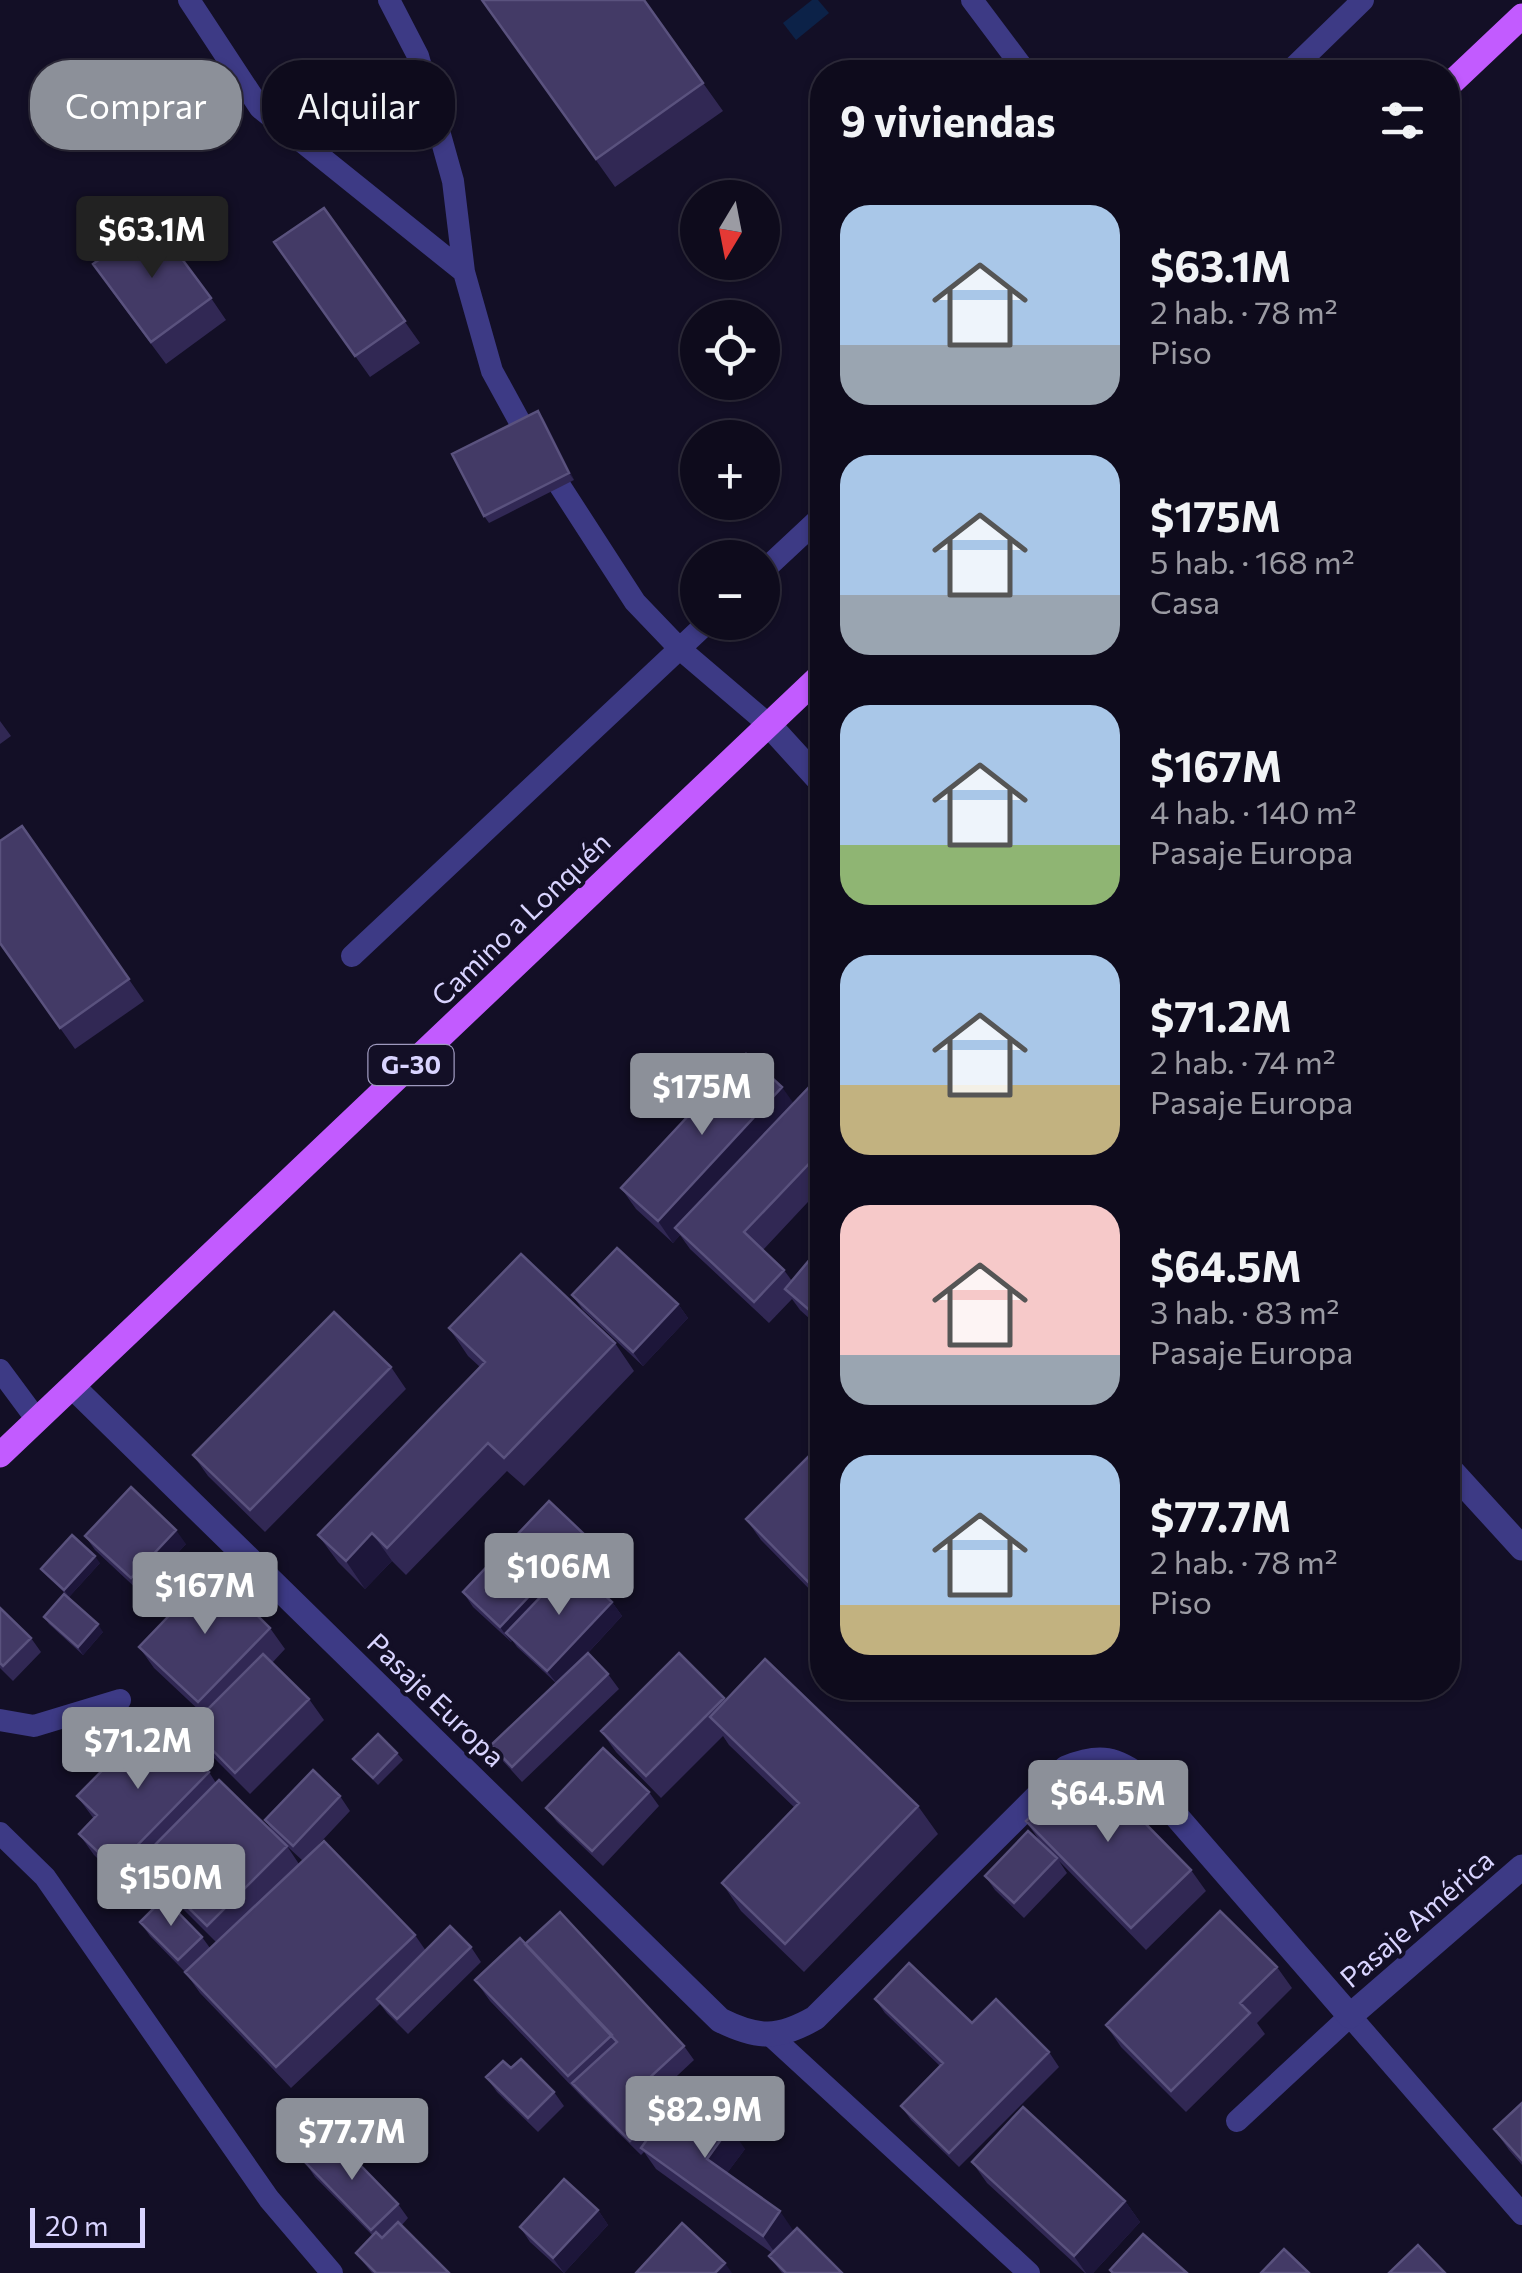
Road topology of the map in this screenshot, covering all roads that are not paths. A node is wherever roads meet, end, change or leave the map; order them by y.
1 (189, 0) edge
2 (389, 0) edge
3 (972, 0) edge
4 (1363, 0) edge
5 (1522, 16) edge
6 (1017, 60) edge
7 (1301, 60) edge
8 (1460, 75) edge
9 (464, 272) junction
10 (810, 527) edge
11 (780, 555) edge
12 (689, 640) edge
13 (680, 649) junction
14 (810, 685) edge
15 (769, 724) junction
16 (810, 770) edge
17 (352, 956) dead end
18 (0, 1370) edge
19 (73, 1387) junction
20 (37, 1420) junction
21 (0, 1456) edge
22 (1460, 1480) edge
23 (1522, 1548) edge
24 (120, 1700) dead end
25 (0, 1720) edge
26 (0, 1833) edge
27 (1522, 1868) edge
28 (1350, 2016) junction
29 (770, 2035) junction
30 (1238, 2121) dead end
31 (1522, 2214) edge
32 (332, 2273) edge
33 (1029, 2273) edge

1 - 9 lane
2 - 9 lane
3 - 6 lane
4 - 7 lane
5 - 8 main road
9 - 13 lane
10 - 11 lane
12 - 13 lane
13 - 15 lane
13 - 17 lane
14 - 15 main road, Camino a Lonquén / G-30
15 - 16 street
15 - 19 main road, Camino a Lonquén / G-30
18 - 20 lane
19 - 20 main road, Camino a Lonquén / G-30
19 - 29 street, Pasaje Europa
20 - 21 main road, Camino a Lonquén / G-30
22 - 23 street
24 - 25 lane
26 - 32 lane
27 - 28 street, Pasaje América
28 - 29 street
28 - 30 lane
28 - 31 lane
29 - 33 lane, Pasaje Europa

